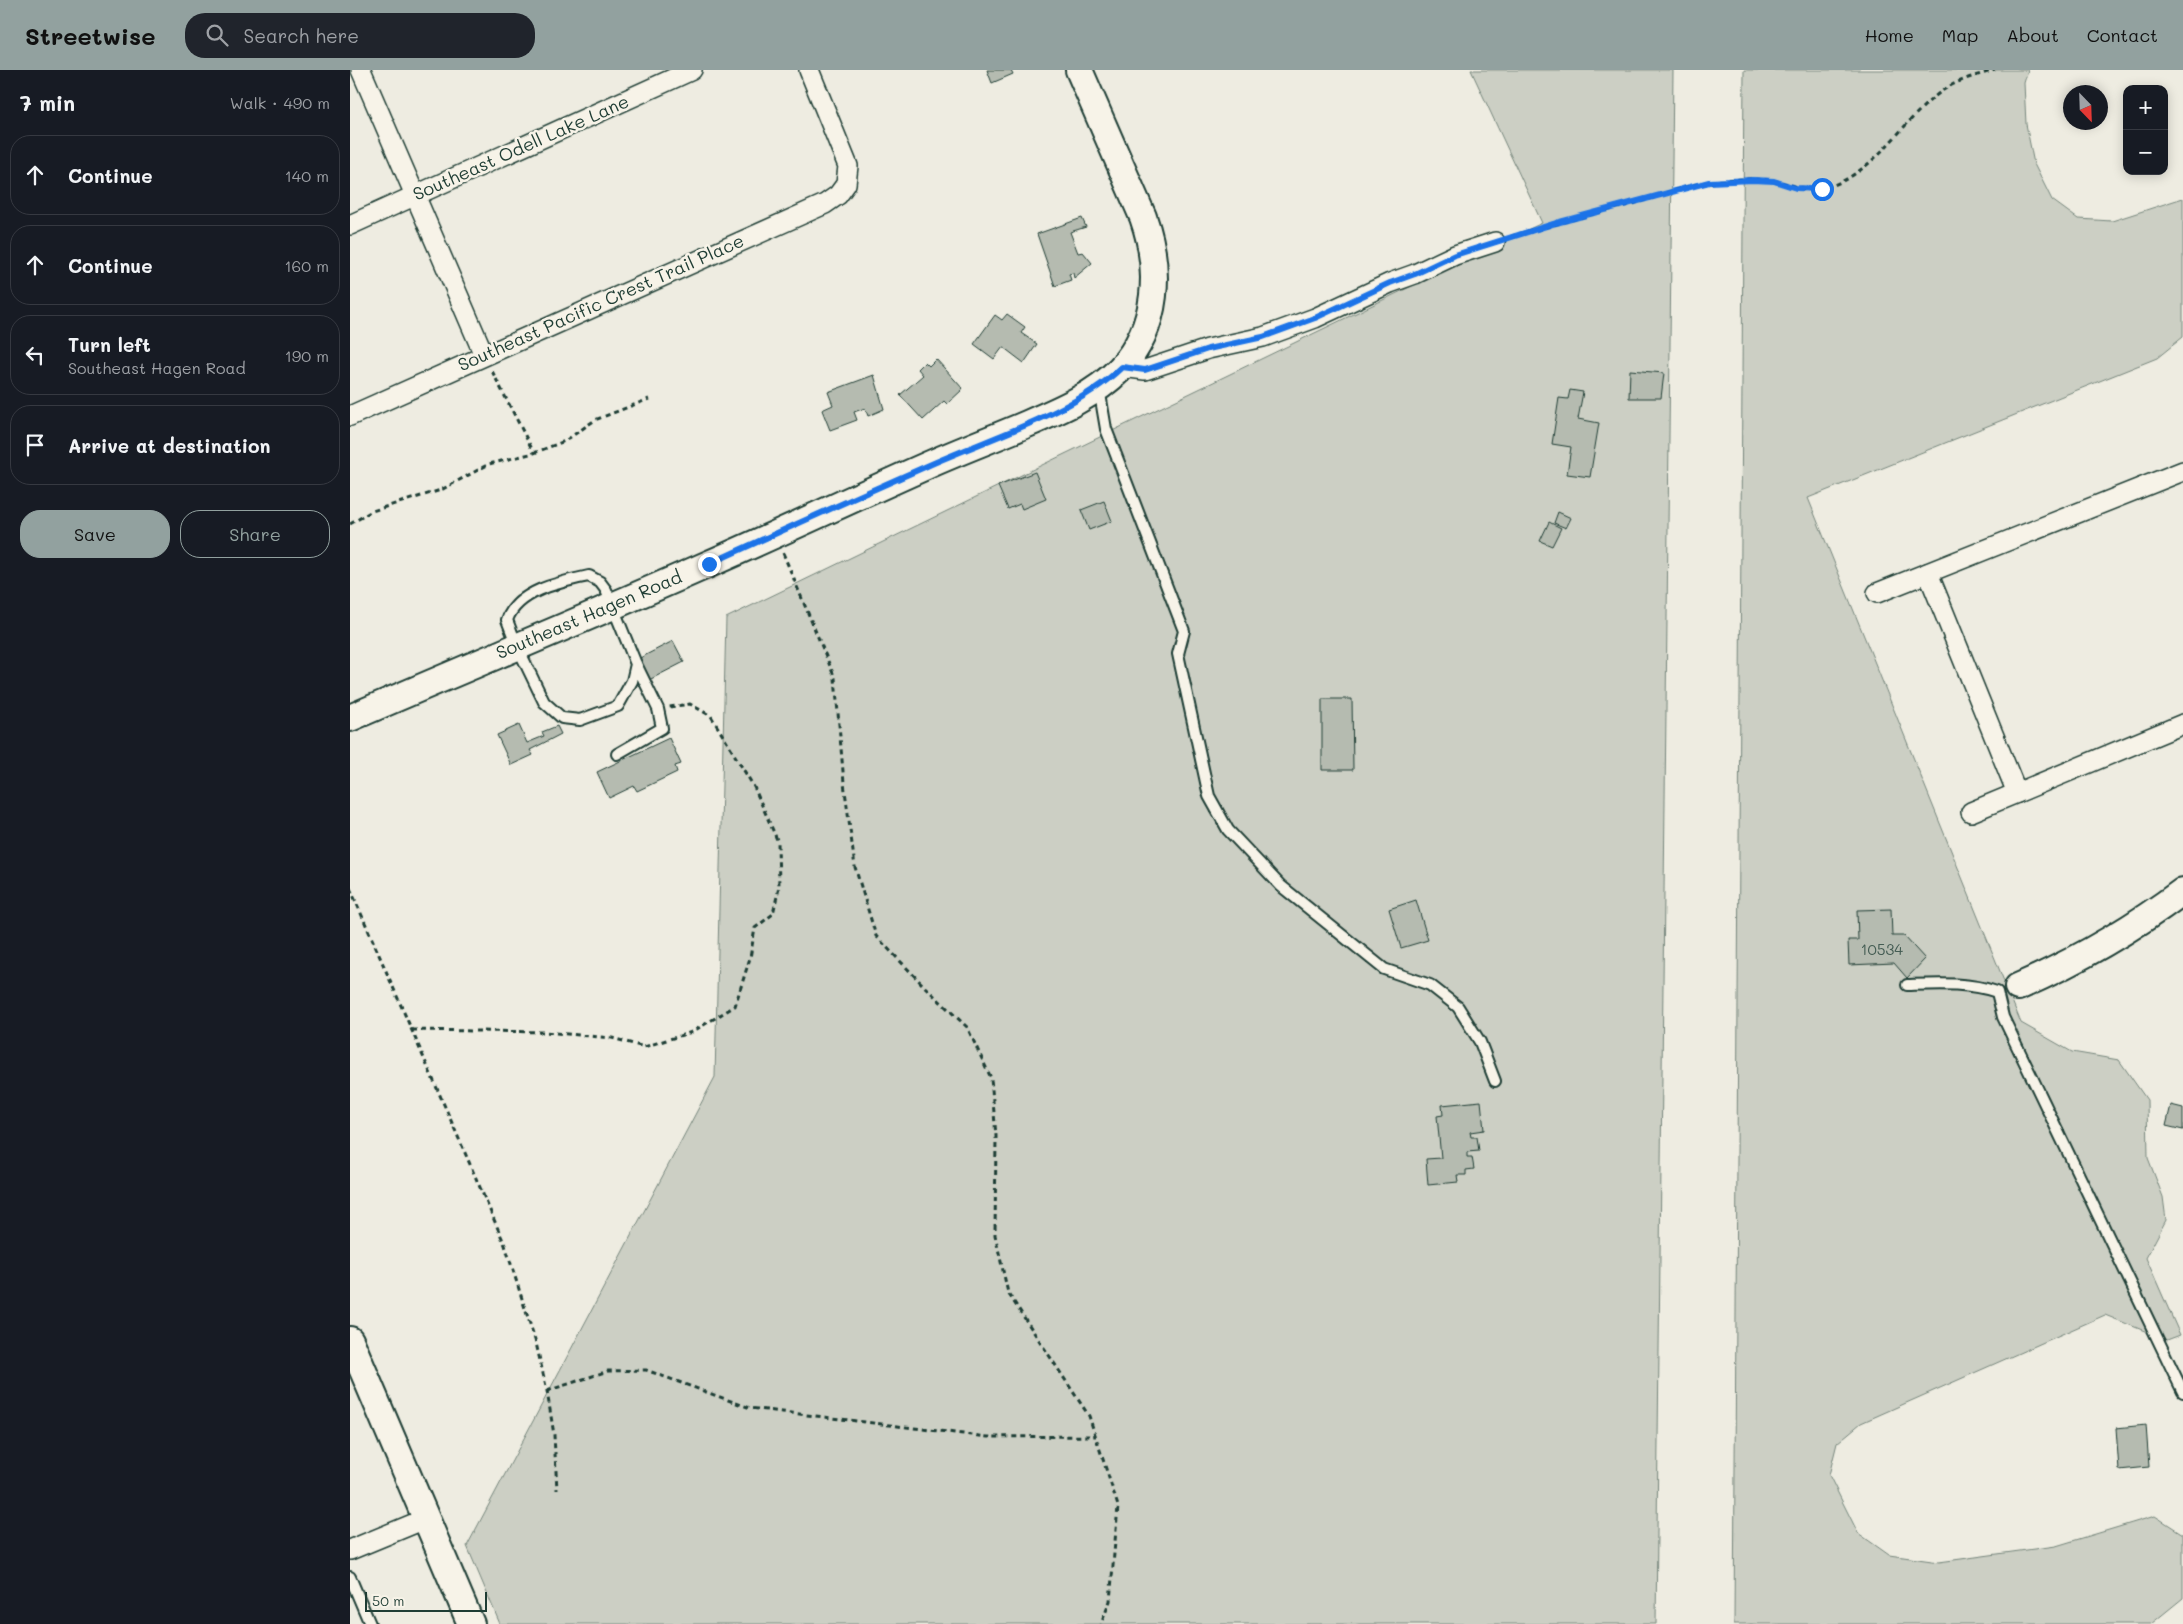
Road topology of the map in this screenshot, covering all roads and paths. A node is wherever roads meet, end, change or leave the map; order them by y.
1 (361, 70) edge
2 (692, 70) edge
3 (809, 70) edge
4 (1079, 70) edge
5 (1995, 70) edge
6 (415, 196) junction
7 (350, 225) edge
8 (1495, 242) joint
9 (484, 355) junction
10 (1122, 367) junction
11 (1099, 388) junction
12 (649, 399) dead end
13 (350, 416) edge
14 (534, 453) junction
15 (2183, 471) edge
16 (350, 524) edge
17 (776, 534) junction
18 (1928, 573) junction
19 (1877, 593) dead end
20 (614, 606) junction
21 (517, 646) junction
22 (636, 664) junction
23 (658, 709) junction
24 (350, 718) edge
25 (2183, 724) edge
26 (617, 754) dead end
27 (2017, 793) junction
28 (1971, 812) dead end
29 (350, 888) edge
30 (2183, 891) edge
31 (1906, 985) dead end
32 (2018, 987) dead end
33 (412, 1030) junction
34 (1495, 1081) dead end
35 (350, 1340) edge
36 (547, 1391) junction
37 (2183, 1392) edge
38 (1096, 1436) junction
39 (557, 1490) dead end
40 (425, 1519) junction
41 (350, 1550) edge
42 (350, 1577) edge
43 (370, 1624) edge
44 (471, 1624) edge
45 (1101, 1624) edge

1 - 6 street
2 - 6 street, Southeast Odell Lake Lane
3 - 9 street, Southeast Pacific Crest Trail Place
4 - 10 street, Southeast Hagen Road
5 - 8 path
6 - 7 street, Southeast Odell Lake Lane
6 - 9 street
8 - 10 street
9 - 13 street, Southeast Pacific Crest Trail Place
9 - 14 path
10 - 11 street, Southeast Hagen Road
11 - 17 street, Southeast Hagen Road
11 - 34 lane
12 - 14 path
14 - 16 path
15 - 18 street
17 - 20 street, Southeast Hagen Road
17 - 38 path
18 - 19 street
18 - 27 street
20 - 21 street, Southeast Hagen Road
20 - 21 lane
20 - 22 lane
21 - 22 lane
21 - 24 street, Southeast Hagen Road
22 - 23 lane
23 - 26 lane
23 - 33 path
25 - 27 street
27 - 28 street
29 - 33 path
30 - 32 street
31 - 37 lane
33 - 36 path
35 - 40 street
36 - 38 path
36 - 39 path
38 - 45 path
40 - 41 street
40 - 44 street
42 - 43 lane

